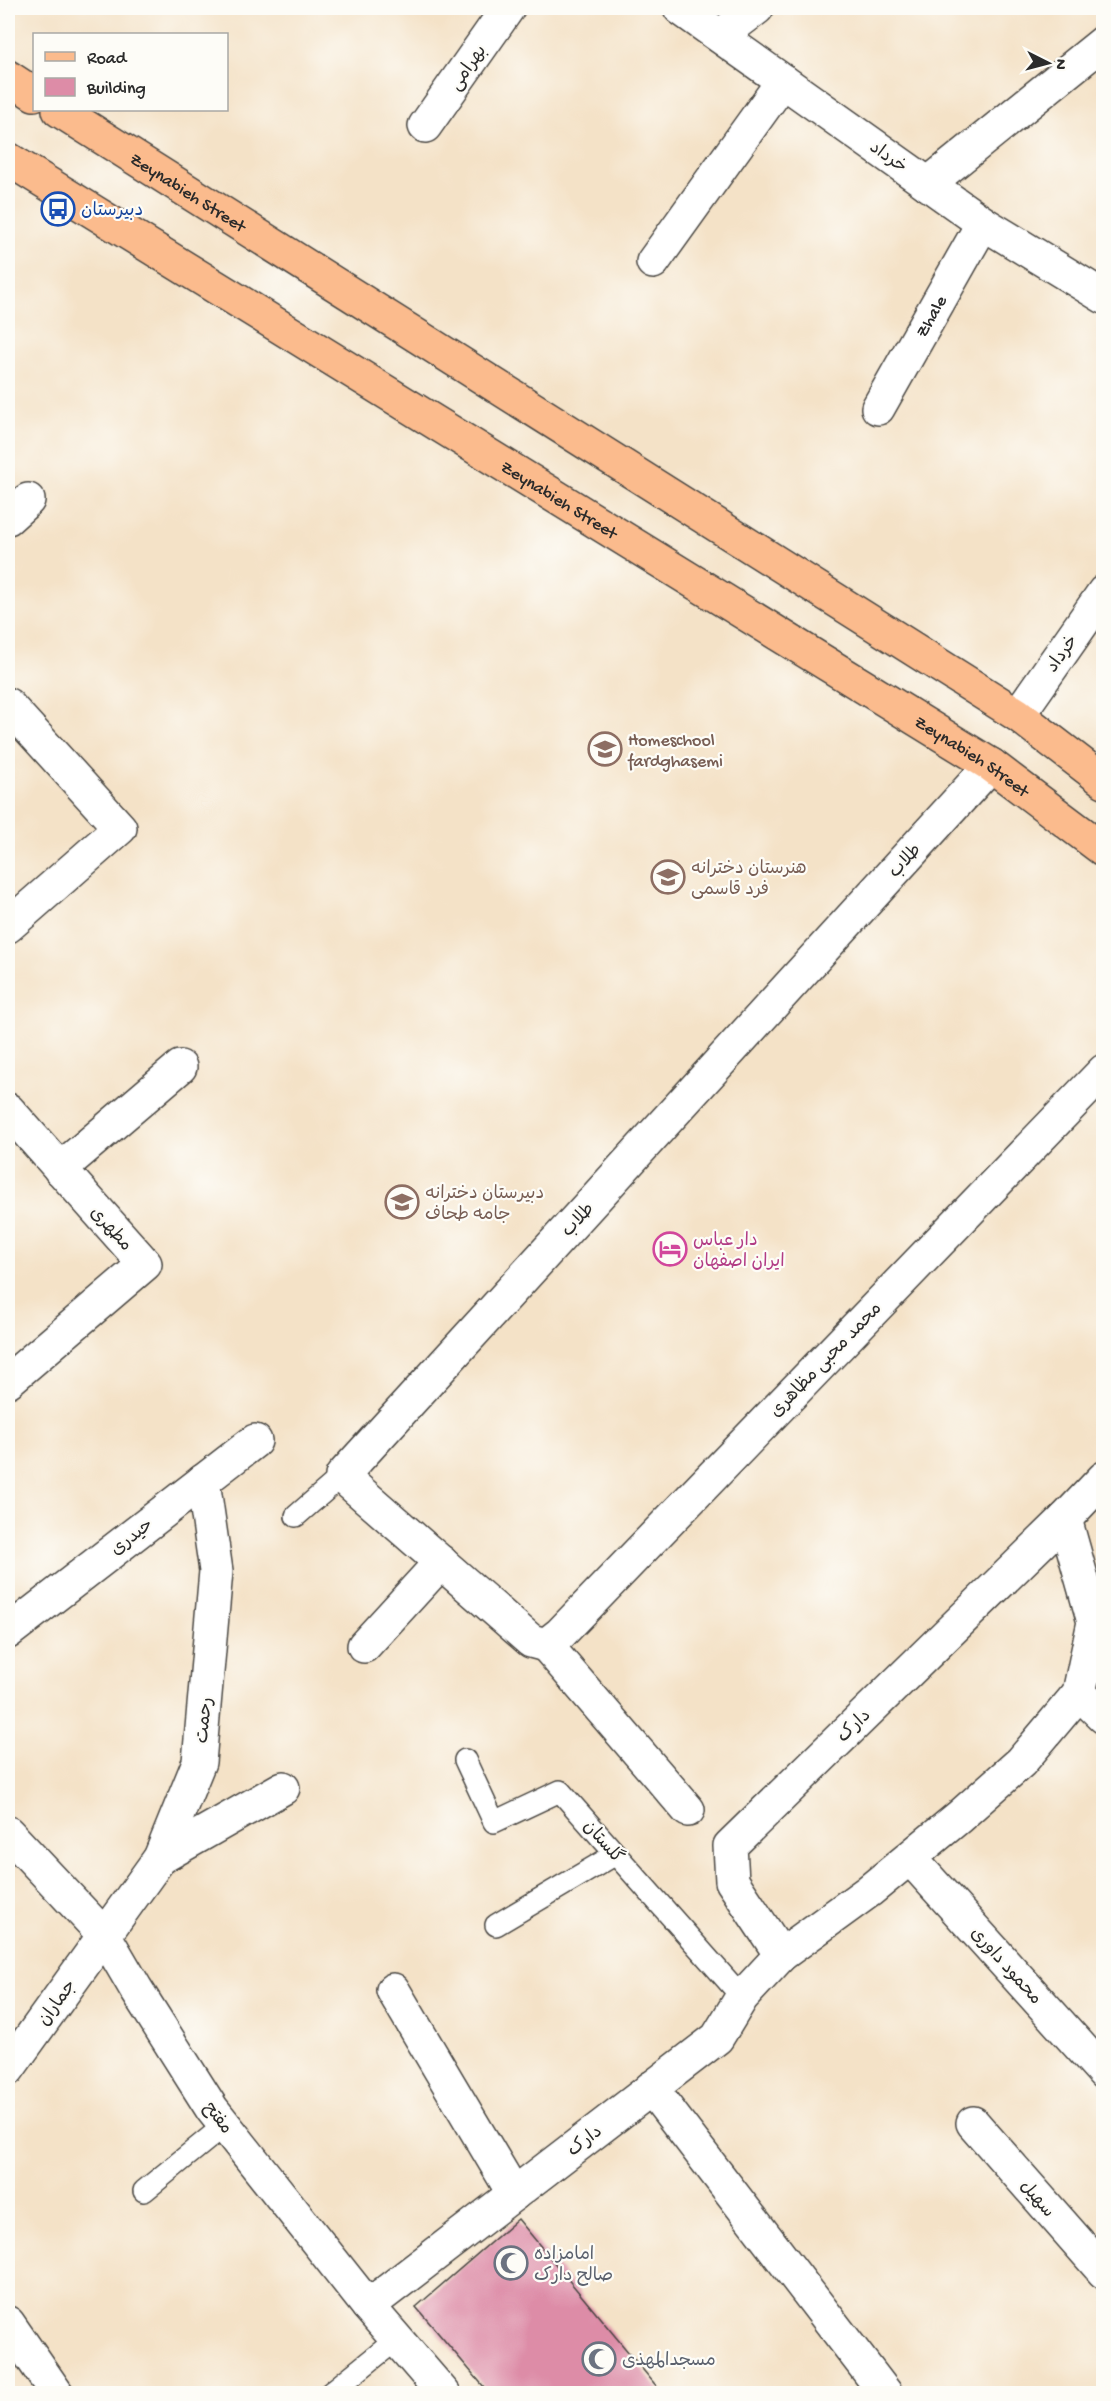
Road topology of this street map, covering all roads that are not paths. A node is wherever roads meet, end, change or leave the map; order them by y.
1 (508, 8) edge
2 (680, 8) edge
3 (757, 8) edge
4 (720, 36) junction
5 (1104, 42) edge
6 (8, 77) edge
7 (783, 81) junction
8 (33, 93) edge
9 (60, 111) edge
10 (425, 126) dead end
11 (8, 159) edge
12 (928, 184) junction
13 (983, 223) junction
14 (653, 262) dead end
15 (1104, 297) edge
16 (878, 408) dead end
17 (1104, 592) edge
18 (8, 705) edge
19 (1018, 715) junction
20 (991, 765) junction
21 (1104, 781) edge
22 (1104, 850) edge
23 (8, 926) edge
24 (180, 1067) dead end
25 (1104, 1071) edge
26 (8, 1110) edge
27 (60, 1169) junction
28 (8, 1381) edge
29 (255, 1441) dead end
30 (342, 1476) junction
31 (1104, 1478) edge
32 (203, 1481) junction
33 (296, 1516) dead end
34 (1065, 1519) junction
35 (441, 1562) junction
36 (8, 1632) edge
37 (546, 1645) junction
38 (364, 1646) dead end
39 (1079, 1693) junction
40 (1104, 1717) edge
41 (465, 1760) dead end
42 (283, 1788) dead end
43 (688, 1810) dead end
44 (8, 1833) edge
45 (616, 1854) junction
46 (910, 1857) junction
47 (160, 1858) junction
48 (496, 1925) dead end
49 (105, 1936) junction
50 (781, 1955) junction
51 (393, 1990) dead end
52 (742, 1997) junction
53 (8, 2069) edge
54 (1104, 2073) edge
55 (651, 2088) junction
56 (973, 2123) dead end
57 (225, 2126) junction
58 (144, 2191) dead end
59 (514, 2194) junction
60 (1104, 2272) edge
61 (368, 2306) junction
62 (8, 2323) edge
63 (396, 2339) junction
64 (57, 2394) edge
65 (329, 2394) edge
66 (444, 2394) edge
67 (886, 2394) edge

1 - 10 street, بهرامی
2 - 4 street, خرداد
3 - 4 street
4 - 7 street, خرداد
5 - 12 street
6 - 8 main road
7 - 12 street, خرداد
7 - 14 street
9 - 19 main road, Zeynabieh Street
11 - 20 main road, Zeynabieh Street
12 - 13 street, خرداد
13 - 15 street, خرداد
13 - 16 street, Zhale
17 - 19 street, خرداد
18 - 23 street
19 - 21 main road, Zeynabieh Street
20 - 22 main road, Zeynabieh Street
20 - 30 street, طلاب
24 - 27 street
25 - 37 street, محمد محبی مظاهری
26 - 27 street, مطهری
27 - 28 street, مطهری
29 - 32 street, حیدری
30 - 33 lane
30 - 35 street
31 - 34 street, دارک
32 - 36 street, حیدری
32 - 47 street, رحمت
34 - 39 street, دارک
34 - 50 street, دارک
35 - 37 street
35 - 38 street
37 - 43 street
39 - 40 street
39 - 46 street, دارک
41 - 45 lane, گلستان
42 - 47 street
44 - 49 street, مفتح
45 - 48 lane
45 - 52 lane, گلستان
46 - 50 street, دارک
46 - 54 street, محمود داوری
47 - 49 street, رحمت
49 - 53 street, جماران
49 - 57 street, مفتح
50 - 52 street, دارک
51 - 59 street
52 - 55 street, دارک
55 - 59 street, دارک
55 - 67 street
56 - 60 street, سهیل
57 - 58 lane
57 - 61 street, مفتح
59 - 61 street, دارک
61 - 63 street, مفتح
62 - 64 street
63 - 65 lane
63 - 66 street, مفتح

